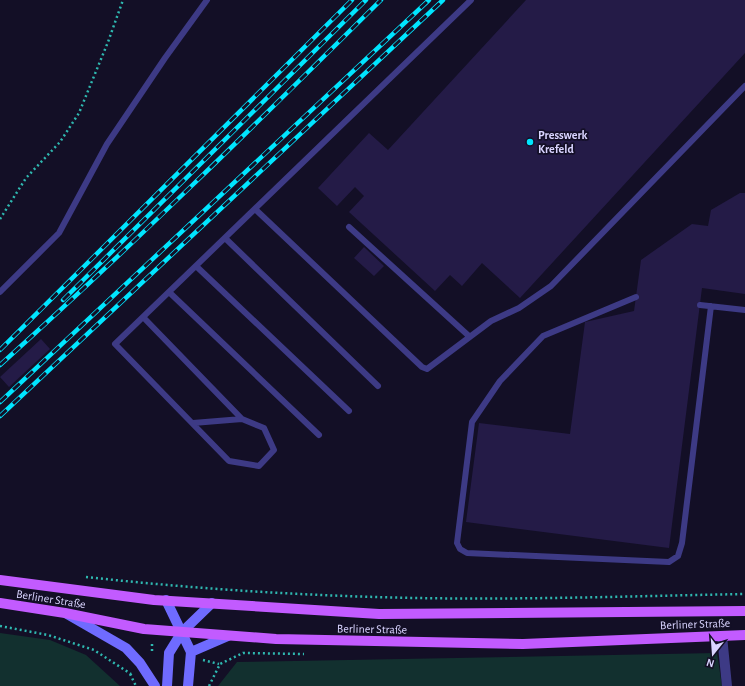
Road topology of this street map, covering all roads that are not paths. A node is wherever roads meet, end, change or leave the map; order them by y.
1 (207, 0) edge
2 (471, 0) edge
3 (745, 86) edge
4 (255, 209) junction
5 (349, 227) dead end
6 (225, 238) junction
7 (196, 266) junction
8 (0, 292) edge
9 (169, 292) junction
10 (636, 297) dead end
11 (700, 305) dead end
12 (711, 306) junction
13 (745, 310) edge
14 (143, 317) junction
15 (470, 337) junction
16 (378, 386) dead end
17 (349, 411) dead end
18 (242, 419) junction
19 (192, 423) junction
20 (319, 435) dead end
21 (0, 580) edge
22 (166, 600) junction
23 (0, 604) edge
24 (212, 604) junction
25 (745, 611) edge
26 (65, 613) junction
27 (182, 632) junction
28 (745, 635) edge
29 (228, 636) junction
30 (722, 636) junction
31 (191, 652) junction
32 (155, 686) edge
33 (167, 686) edge
34 (188, 686) edge
35 (727, 686) edge

1 - 8 lane
2 - 4 lane
3 - 15 lane
4 - 6 lane
4 - 15 lane
5 - 15 lane
6 - 7 lane
6 - 16 lane
7 - 9 lane
7 - 17 lane
9 - 14 lane
9 - 20 lane
10 - 12 lane
11 - 12 lane
12 - 13 lane
14 - 18 lane
14 - 19 lane
18 - 19 lane
18 - 19 lane
21 - 22 main road, Berliner Straße
22 - 24 main road, Berliner Straße
22 - 27 main road
23 - 26 main road, Berliner Straße
24 - 25 main road, Berliner Straße
24 - 27 main road
26 - 27 main road, Berliner Straße
26 - 32 main road
27 - 29 main road, Berliner Straße
27 - 31 main road
27 - 33 main road
28 - 30 main road, Berliner Straße
29 - 30 main road, Berliner Straße
29 - 31 main road
30 - 35 street
31 - 34 main road

